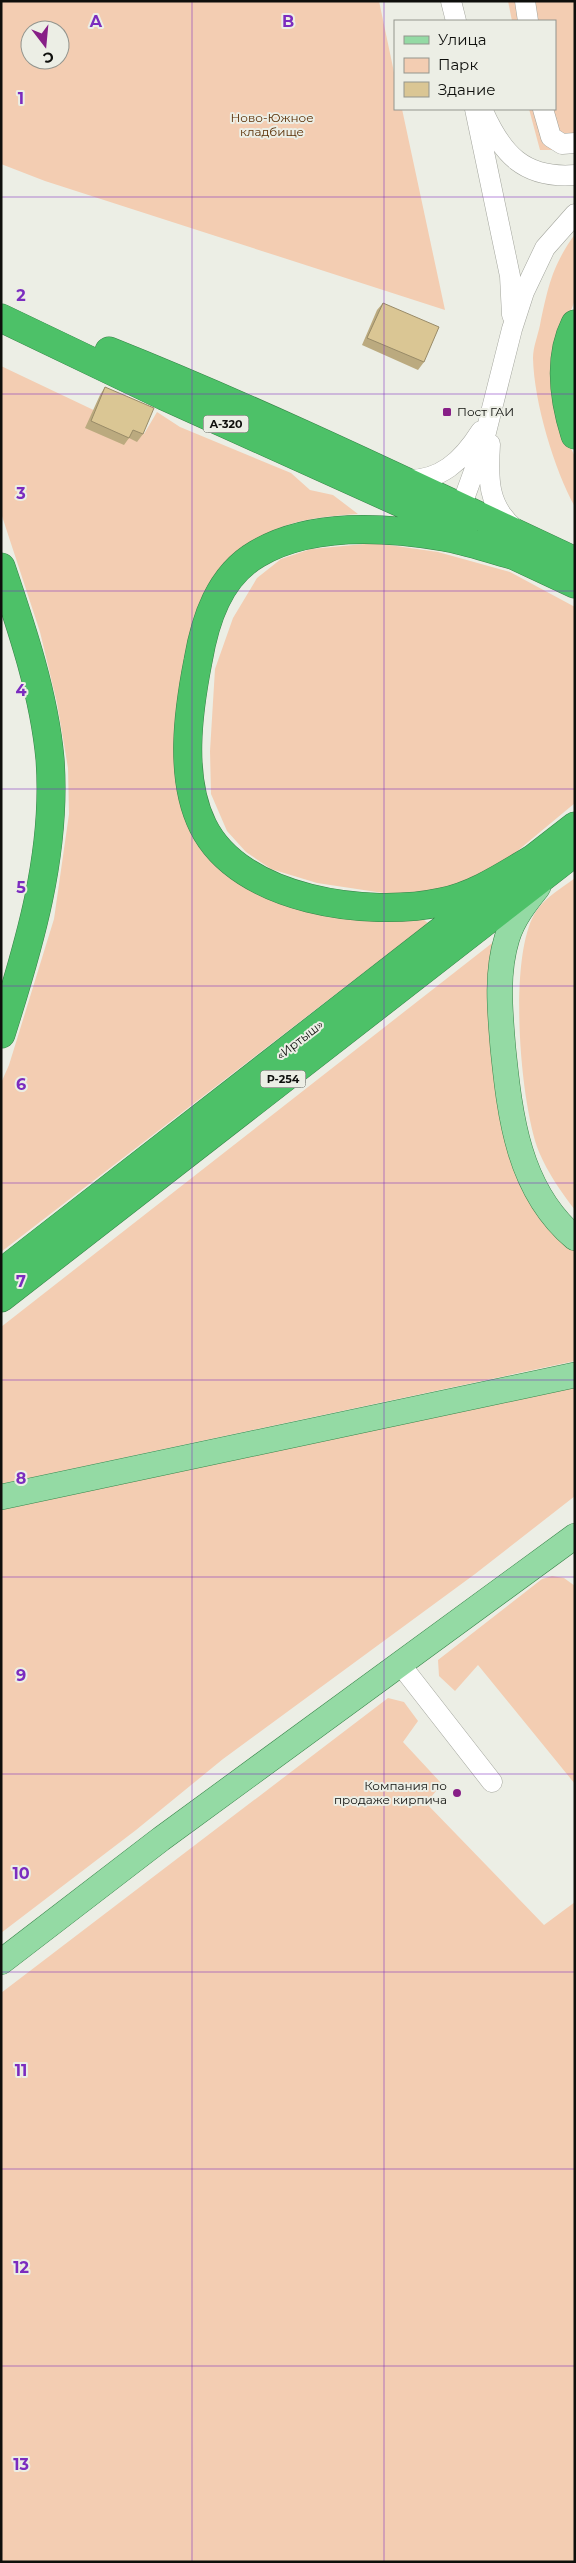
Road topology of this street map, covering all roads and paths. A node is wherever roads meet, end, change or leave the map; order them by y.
1 (451, 1) edge
2 (525, 1) edge
3 (456, 20) edge
4 (528, 20) edge
5 (475, 110) edge
6 (483, 110) edge
7 (544, 110) edge
8 (575, 143) edge
9 (575, 175) edge
10 (575, 214) edge
11 (1, 309) edge
12 (1, 318) edge
13 (575, 324) edge
14 (512, 329) junction
15 (492, 412) junction
16 (575, 435) edge
17 (401, 480) junction
18 (457, 516) junction
19 (521, 547) junction
20 (575, 561) edge
21 (1, 568) edge
22 (575, 584) edge
23 (575, 826) edge
24 (569, 856) edge
25 (534, 858) junction
26 (1, 1034) edge
27 (575, 1238) edge
28 (1, 1273) edge
29 (1, 1298) edge
30 (575, 1374) edge
31 (1, 1496) edge
32 (575, 1536) edge
33 (400, 1664) junction
34 (492, 1782) dead end
35 (1, 1962) edge

1 - 3 street
2 - 4 street
5 - 14 street
6 - 9 street
7 - 8 street
10 - 14 street
11 - 17 highway, А-320
12 - 18 highway, А-320
13 - 16 highway
14 - 15 street
15 - 17 street
15 - 18 street
15 - 19 street
17 - 18 highway, А-320
18 - 19 highway, А-320
19 - 20 highway
19 - 22 highway
19 - 25 highway
21 - 26 highway
23 - 25 highway, «Иртыш» / Р-254
24 - 27 main road
24 - 29 highway, «Иртыш» / Р-254
25 - 28 highway, «Иртыш» / Р-254
30 - 31 main road
32 - 33 main road
33 - 34 street
33 - 35 main road

